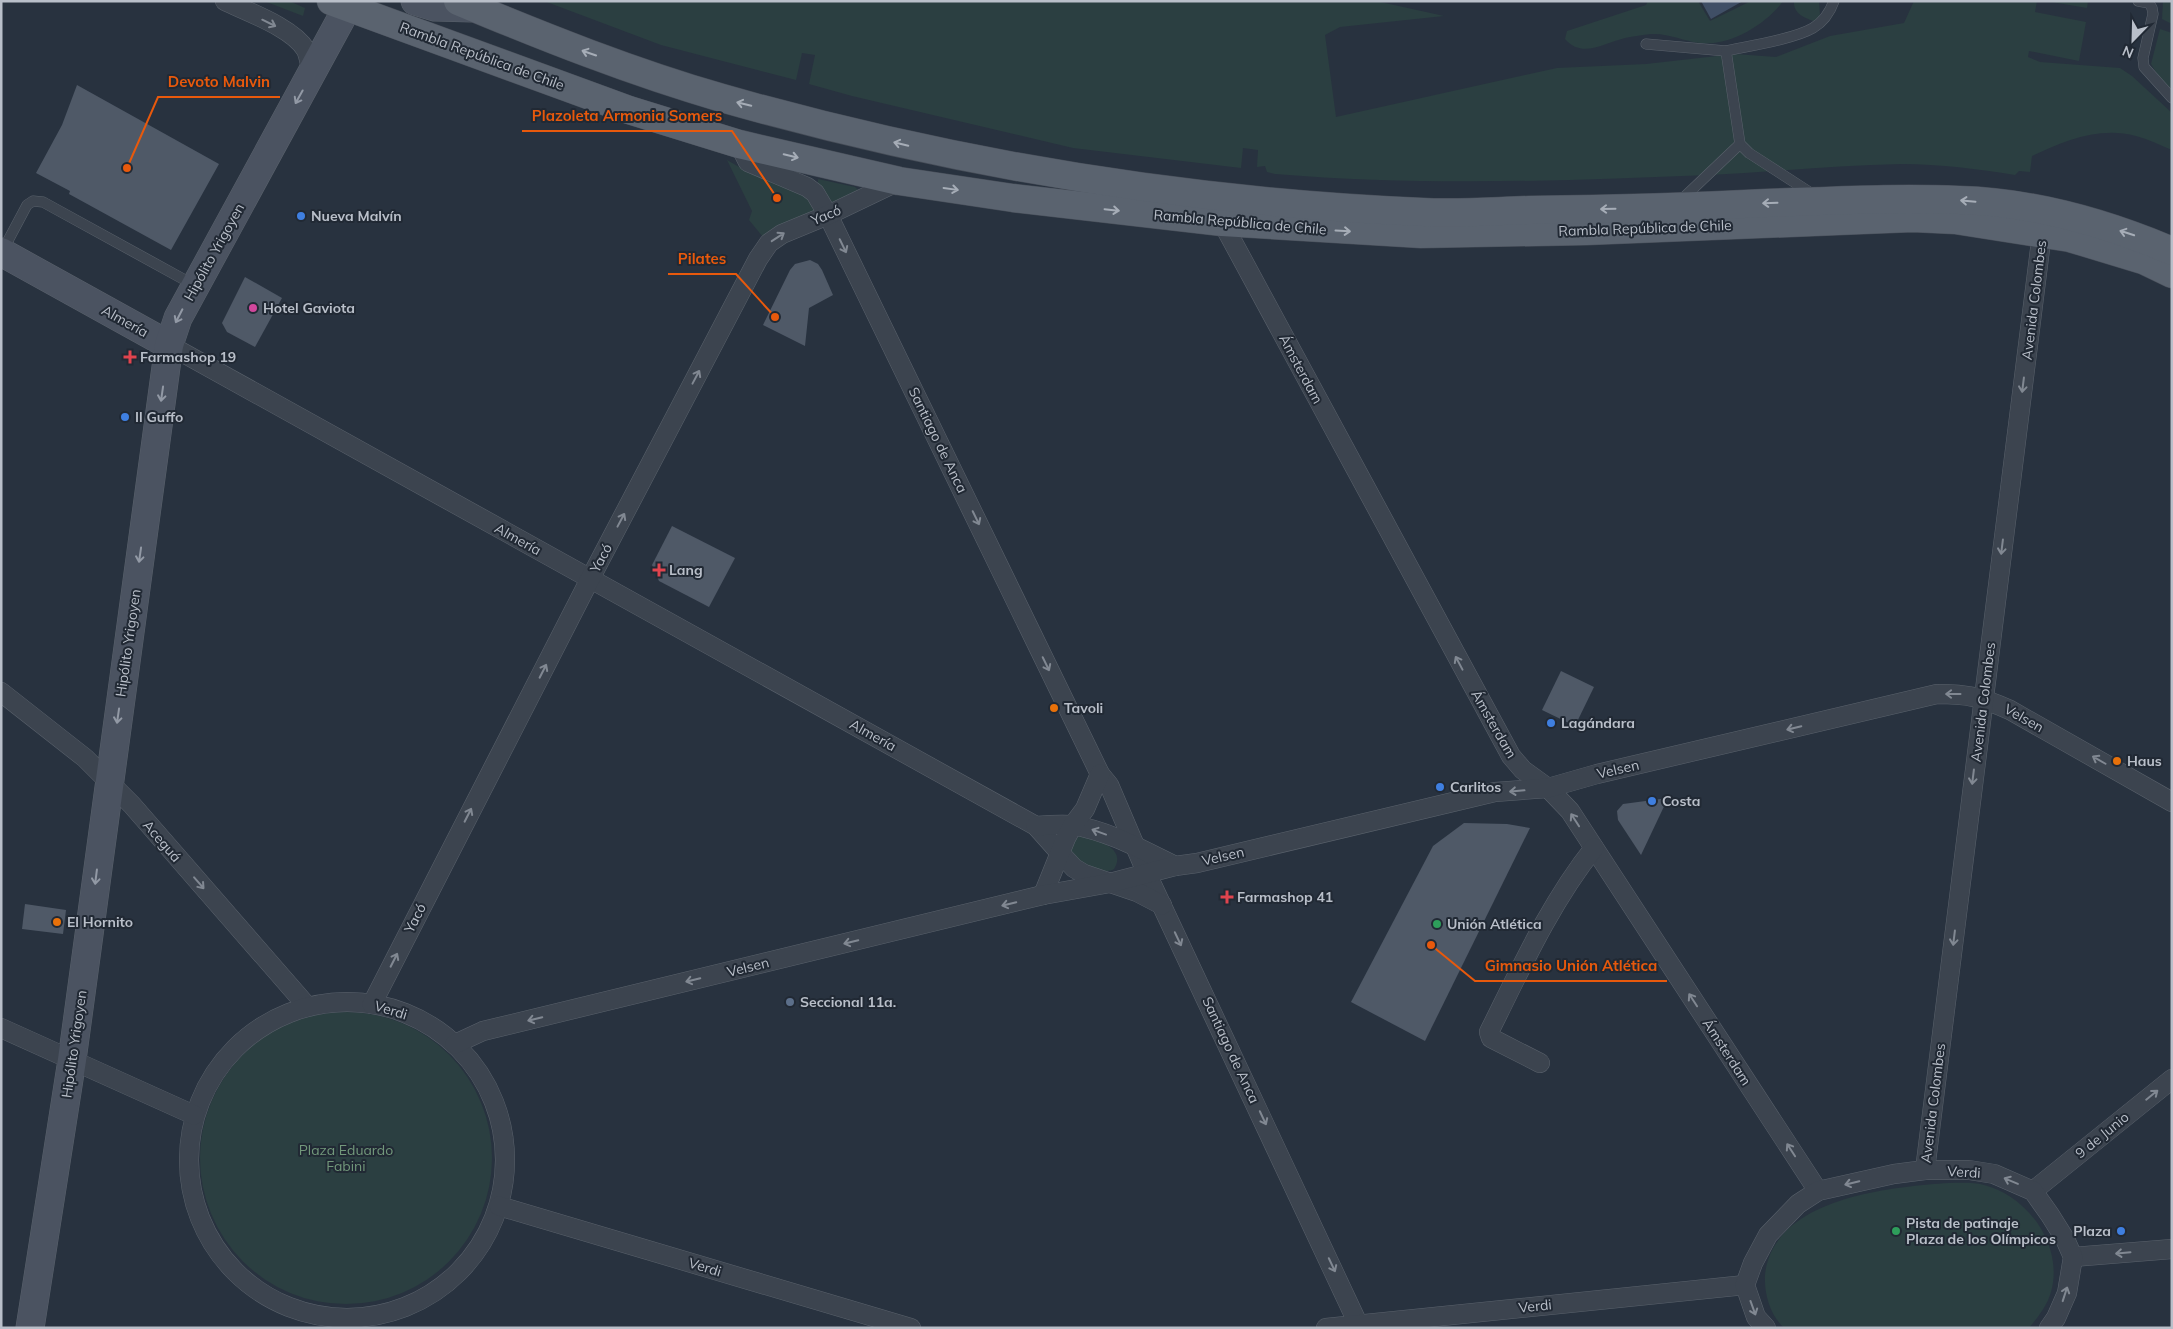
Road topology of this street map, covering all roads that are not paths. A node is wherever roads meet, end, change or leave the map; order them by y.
1 (225, 1) edge
2 (415, 1) edge
3 (1834, 1) edge
4 (2138, 1) edge
5 (344, 3) edge
6 (466, 4) edge
7 (1646, 44) dead end
8 (1726, 51) junction
9 (312, 73) junction
10 (2172, 98) edge
11 (739, 144) junction
12 (1740, 144) junction
13 (899, 181) junction
14 (1823, 201) junction
15 (1672, 207) junction
16 (828, 215) junction
17 (1222, 222) junction
18 (2042, 233) junction
19 (2, 252) edge
20 (2172, 252) edge
21 (2172, 274) edge
22 (195, 286) junction
23 (169, 346) junction
24 (590, 579) junction
25 (1, 692) edge
26 (1983, 698) junction
27 (1100, 774) junction
28 (108, 782) junction
29 (1548, 788) junction
30 (2172, 802) edge
31 (1072, 825) junction
32 (1036, 826) junction
33 (1136, 847) junction
34 (1594, 848) junction
35 (1060, 853) junction
36 (1176, 866) junction
37 (1148, 874) junction
38 (1110, 883) junction
39 (1043, 895) junction
40 (1162, 905) junction
41 (372, 1004) junction
42 (307, 1006) junction
43 (1, 1028) edge
44 (455, 1044) junction
45 (72, 1060) junction
46 (1540, 1064) dead end
47 (2172, 1079) edge
48 (194, 1115) junction
49 (1925, 1170) junction
50 (1818, 1191) junction
51 (2032, 1192) junction
52 (499, 1206) junction
53 (2172, 1249) edge
54 (2073, 1257) junction
55 (1745, 1285) junction
56 (343, 1323) edge
57 (1360, 1326) edge
58 (30, 1328) edge
59 (911, 1328) edge
60 (1326, 1328) edge
61 (1766, 1328) edge
62 (2049, 1328) edge

1 -> 9 street
2 - 6 street
3 - 8 lane
4 - 10 lane
5 - 9 street, Hipólito Yrigoyen
5 - 11 main road, Rambla República de Chile
15 -> 6 main road, Rambla República de Chile
7 - 8 lane
8 - 12 lane
9 -> 22 street, Hipólito Yrigoyen
11 -> 13 main road, Rambla República de Chile
11 - 16 street, Santiago de Anca
12 - 14 lane
12 - 15 lane
13 - 16 street, Yacó
13 -> 17 main road, Rambla República de Chile
14 -> 15 main road, Rambla República de Chile
20 -> 14 main road, Rambla República de Chile
24 -> 16 street, Yacó
16 -> 27 street, Santiago de Anca
17 -> 18 main road, Rambla República de Chile
29 -> 17 street, Ámsterdam
18 - 21 main road, Rambla República de Chile
18 -> 26 street, Avenida Colombes
19 - 22 lane
19 - 23 street, Almería
22 -> 23 street, Hipólito Yrigoyen
23 - 24 street, Almería
23 -> 28 street, Hipólito Yrigoyen
24 - 32 street, Almería
41 -> 24 street, Yacó
25 - 28 street, Aceguá
26 -> 29 street, Velsen
30 -> 26 street, Velsen
26 -> 49 street, Avenida Colombes
27 - 31 street
27 - 33 street, Santiago de Anca
28 -> 42 street, Aceguá
28 -> 45 street, Hipólito Yrigoyen
34 -> 29 street, Ámsterdam
29 -> 36 street, Velsen
31 - 32 street
33 -> 31 street
31 - 35 street
32 - 35 street, Almería
33 - 36 street
33 - 37 street, Santiago de Anca
34 - 46 street
50 -> 34 street, Ámsterdam
35 - 38 street, Almería
35 - 39 street
36 - 37 street, Velsen
37 - 38 street, Velsen
37 - 40 street, Santiago de Anca
38 - 39 street, Velsen
38 - 40 street, Almería
39 -> 44 street, Velsen
40 -> 57 street, Santiago de Anca
41 - 42 street, Verdi
41 - 44 street, Verdi
42 - 48 street, Verdi
43 - 45 street
44 - 52 street, Verdi
45 - 48 street
45 - 58 street, Hipólito Yrigoyen
51 -> 47 street, 9 de Junio
48 - 56 street, Verdi
49 -> 50 street, Verdi
51 -> 49 street, Verdi
50 - 55 street, Verdi
51 - 54 street, Verdi
52 - 56 street, Verdi
52 - 59 street, Verdi
53 -> 54 street
62 -> 54 street
55 - 57 street, Verdi
55 -> 61 street
57 - 60 street, Verdi

